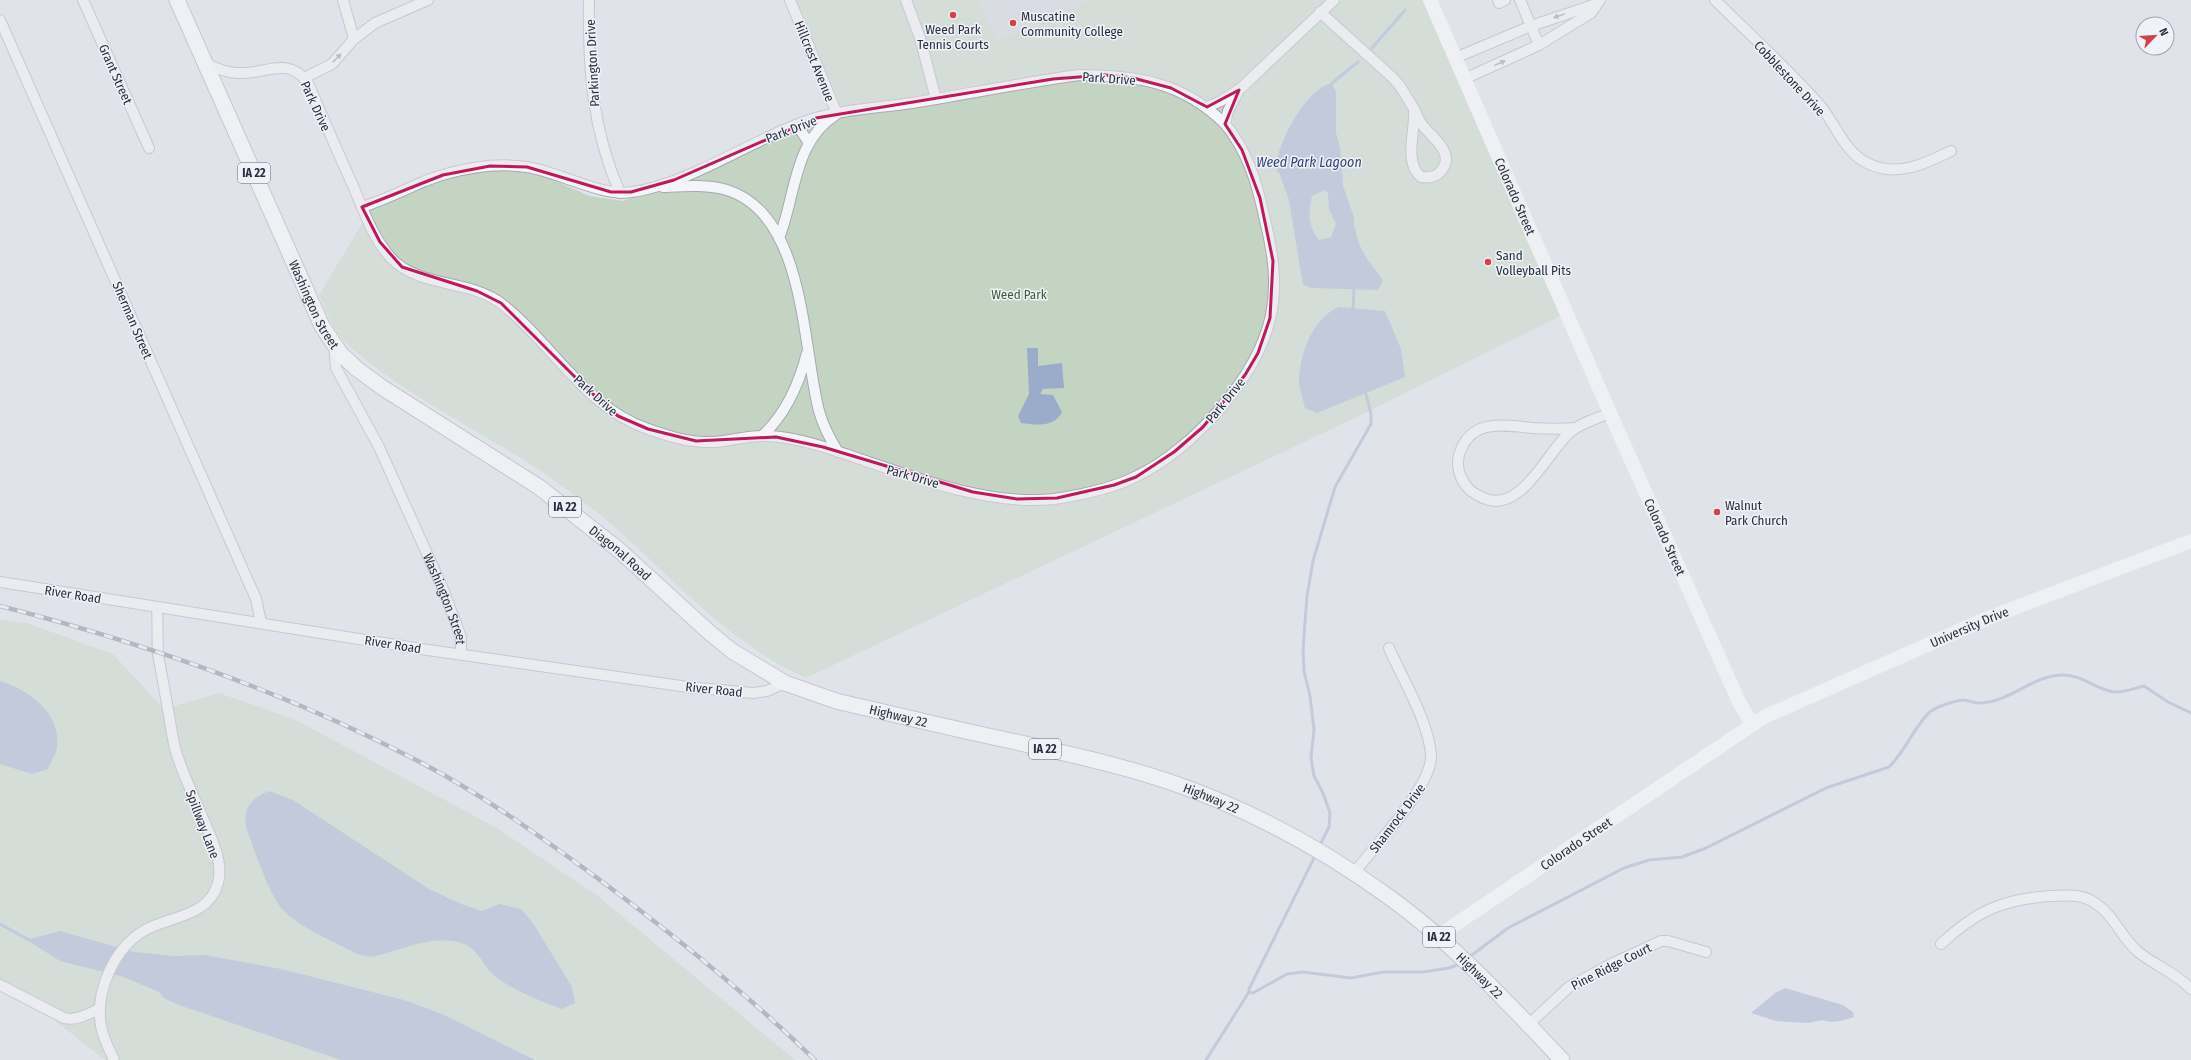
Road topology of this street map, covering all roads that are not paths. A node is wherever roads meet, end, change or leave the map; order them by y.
1 (83, 0) edge
2 (177, 0) edge
3 (343, 0) edge
4 (428, 0) edge
5 (589, 0) edge
6 (906, 0) edge
7 (1334, 0) edge
8 (1430, 0) edge
9 (1498, 0) edge
10 (1505, 0) edge
11 (1520, 0) edge
12 (1715, 0) edge
13 (1598, 2) edge
14 (792, 4) edge
15 (1320, 12) junction
16 (0, 20) edge
17 (1531, 26) junction
18 (354, 39) junction
19 (1539, 45) junction
20 (1455, 58) junction
21 (205, 63) junction
22 (304, 78) junction
23 (1464, 79) junction
24 (1238, 90) junction
25 (936, 99) junction
26 (1206, 106) junction
27 (1414, 109) junction
28 (837, 114) junction
29 (1225, 124) junction
30 (794, 126) junction
31 (809, 144) junction
32 (149, 148) dead end
33 (1951, 151) dead end
34 (655, 188) junction
35 (620, 193) junction
36 (362, 207) junction
37 (779, 238) junction
38 (334, 345) junction
39 (808, 348) junction
40 (1610, 414) junction
41 (1575, 428) junction
42 (762, 436) junction
43 (838, 452) junction
44 (2191, 541) edge
45 (0, 582) edge
46 (157, 608) junction
47 (261, 622) junction
48 (1389, 648) dead end
49 (461, 654) junction
50 (785, 683) junction
51 (1752, 724) junction
52 (1354, 873) junction
53 (1438, 936) junction
54 (1941, 944) dead end
55 (1706, 952) dead end
56 (0, 985) edge
57 (2191, 989) edge
58 (99, 1009) junction
59 (1528, 1025) junction
60 (114, 1060) edge
61 (1562, 1060) edge

1 - 32 street, Grant Street
2 - 21 main road, Washington Street / IA 22
3 - 18 street
4 - 18 street
5 - 35 street, Parkington Drive
6 - 25 street
7 - 15 street
8 - 20 street, Colorado Street
9 - 10 street
11 - 17 street
12 - 33 street, Cobblestone Drive
13 -> 17 street
13 - 19 street
14 - 28 street, Hillcrest Avenue
15 - 24 street
15 - 27 street
16 - 47 street, Sherman Street
17 - 19 street
17 - 20 street
22 -> 18 street
23 -> 19 street
20 - 23 street, Colorado Street
21 - 22 street, Park Drive
21 - 38 main road, Washington Street / IA 22
22 - 36 street, Park Drive
23 - 40 street, Colorado Street
24 - 26 street
24 - 29 street
25 - 26 street, Park Drive
25 - 28 street, Park Drive
26 - 29 street, Park Drive
27 - 27 street
28 - 30 street, Park Drive
28 - 31 street
29 - 43 street, Park Drive
30 - 31 street
30 - 34 street, Park Drive
31 - 37 street
34 - 35 street, Park Drive
34 - 37 street
35 - 36 street, Park Drive
36 - 42 street, Park Drive
37 - 39 street
38 - 49 street, Washington Street
38 - 50 main road, Diagonal Road / IA 22
39 - 42 street
39 - 43 street
40 - 41 street
40 - 51 street, Colorado Street
41 - 41 street
42 - 43 street, Park Drive
44 - 51 street, University Drive
45 - 46 street, River Road
46 - 47 street, River Road
46 - 58 street, Spillway Lane
47 - 49 street, River Road
48 - 52 street, Shamrock Drive
49 - 50 street, River Road
50 - 52 main road, Highway 22 / IA 22
51 - 53 street, Colorado Street
52 - 53 main road, Highway 22 / IA 22
53 - 59 main road, Highway 22 / IA 22
54 - 57 street
55 - 59 street, Pine Ridge Court
56 - 58 street
58 - 60 street, Spillway Lane
59 - 61 main road, Highway 22 / IA 22

